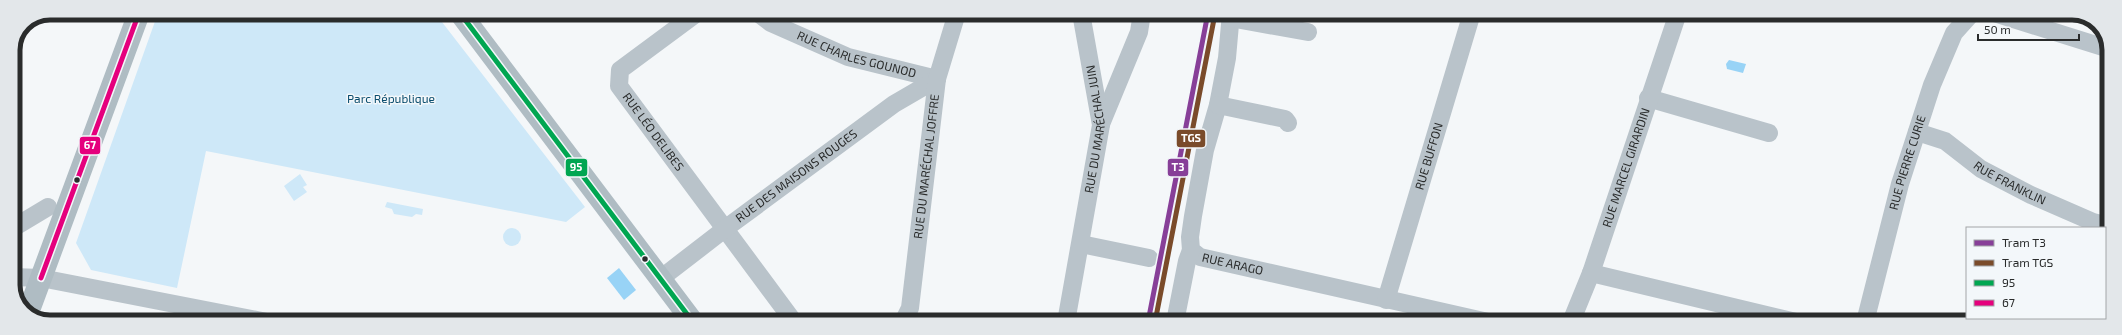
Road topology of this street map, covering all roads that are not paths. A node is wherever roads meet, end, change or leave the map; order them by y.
1 (136, 20) edge
2 (465, 20) edge
3 (688, 20) edge
4 (768, 20) edge
5 (956, 20) edge
6 (1082, 20) edge
7 (1141, 20) edge
8 (1231, 20) edge
9 (1250, 20) edge
10 (1470, 20) edge
11 (1676, 20) edge
12 (1966, 20) edge
13 (2016, 20) edge
14 (1308, 32) dead end
15 (2102, 47) edge
16 (937, 79) junction
17 (1648, 98) junction
18 (1218, 104) junction
19 (1288, 123) dead end
20 (1101, 125) junction
21 (1917, 132) junction
22 (1768, 134) dead end
23 (48, 207) dead end
24 (20, 224) edge
25 (2102, 224) edge
26 (726, 228) junction
27 (1081, 244) junction
28 (1191, 250) junction
29 (1149, 258) dead end
30 (1591, 273) junction
31 (20, 277) edge
32 (41, 278) junction
33 (660, 279) junction
34 (1386, 300) junction
35 (30, 308) edge
36 (33, 310) edge
37 (231, 315) edge
38 (688, 315) edge
39 (789, 315) edge
40 (906, 315) edge
41 (1067, 315) edge
42 (1176, 315) edge
43 (1456, 315) edge
44 (1575, 315) edge
45 (1767, 315) edge
46 (1867, 315) edge

1 - 32 main road
2 - 33 main road
3 - 26 street, RUE LÉO DELIBES
4 - 16 street, RUE CHARLES GOUNOD
5 - 16 street, RUE DU MARÉCHAL JOFFRE
6 - 20 street, RUE DU MARÉCHAL JUIN
7 - 20 street
8 - 18 street, RUE ARAGO
9 - 14 street
10 - 34 street, RUE BUFFON
11 - 17 street, RUE MARCEL GIRARDIN
12 - 21 street, RUE PIERRE CURIE
13 - 15 street
16 - 26 street, RUE DES MAISONS ROUGES
16 - 40 street, RUE DU MARÉCHAL JOFFRE
17 - 22 street
17 - 30 street, RUE MARCEL GIRARDIN
18 - 19 street
18 - 28 street, RUE ARAGO
20 - 27 street, RUE DU MARÉCHAL JUIN
21 - 25 street, RUE FRANKLIN
21 - 46 street, RUE PIERRE CURIE
23 - 24 street
26 - 33 street, RUE DES MAISONS ROUGES
26 - 39 street
27 - 29 street
27 - 41 street, RUE DU MARÉCHAL JUIN
28 - 34 street, RUE ARAGO
28 - 42 street
30 - 44 street, RUE MARCEL GIRARDIN
30 - 45 street
31 - 32 street
32 - 35 main road
32 - 36 main road
32 - 37 street
33 - 38 main road
34 - 43 street, RUE ARAGO

